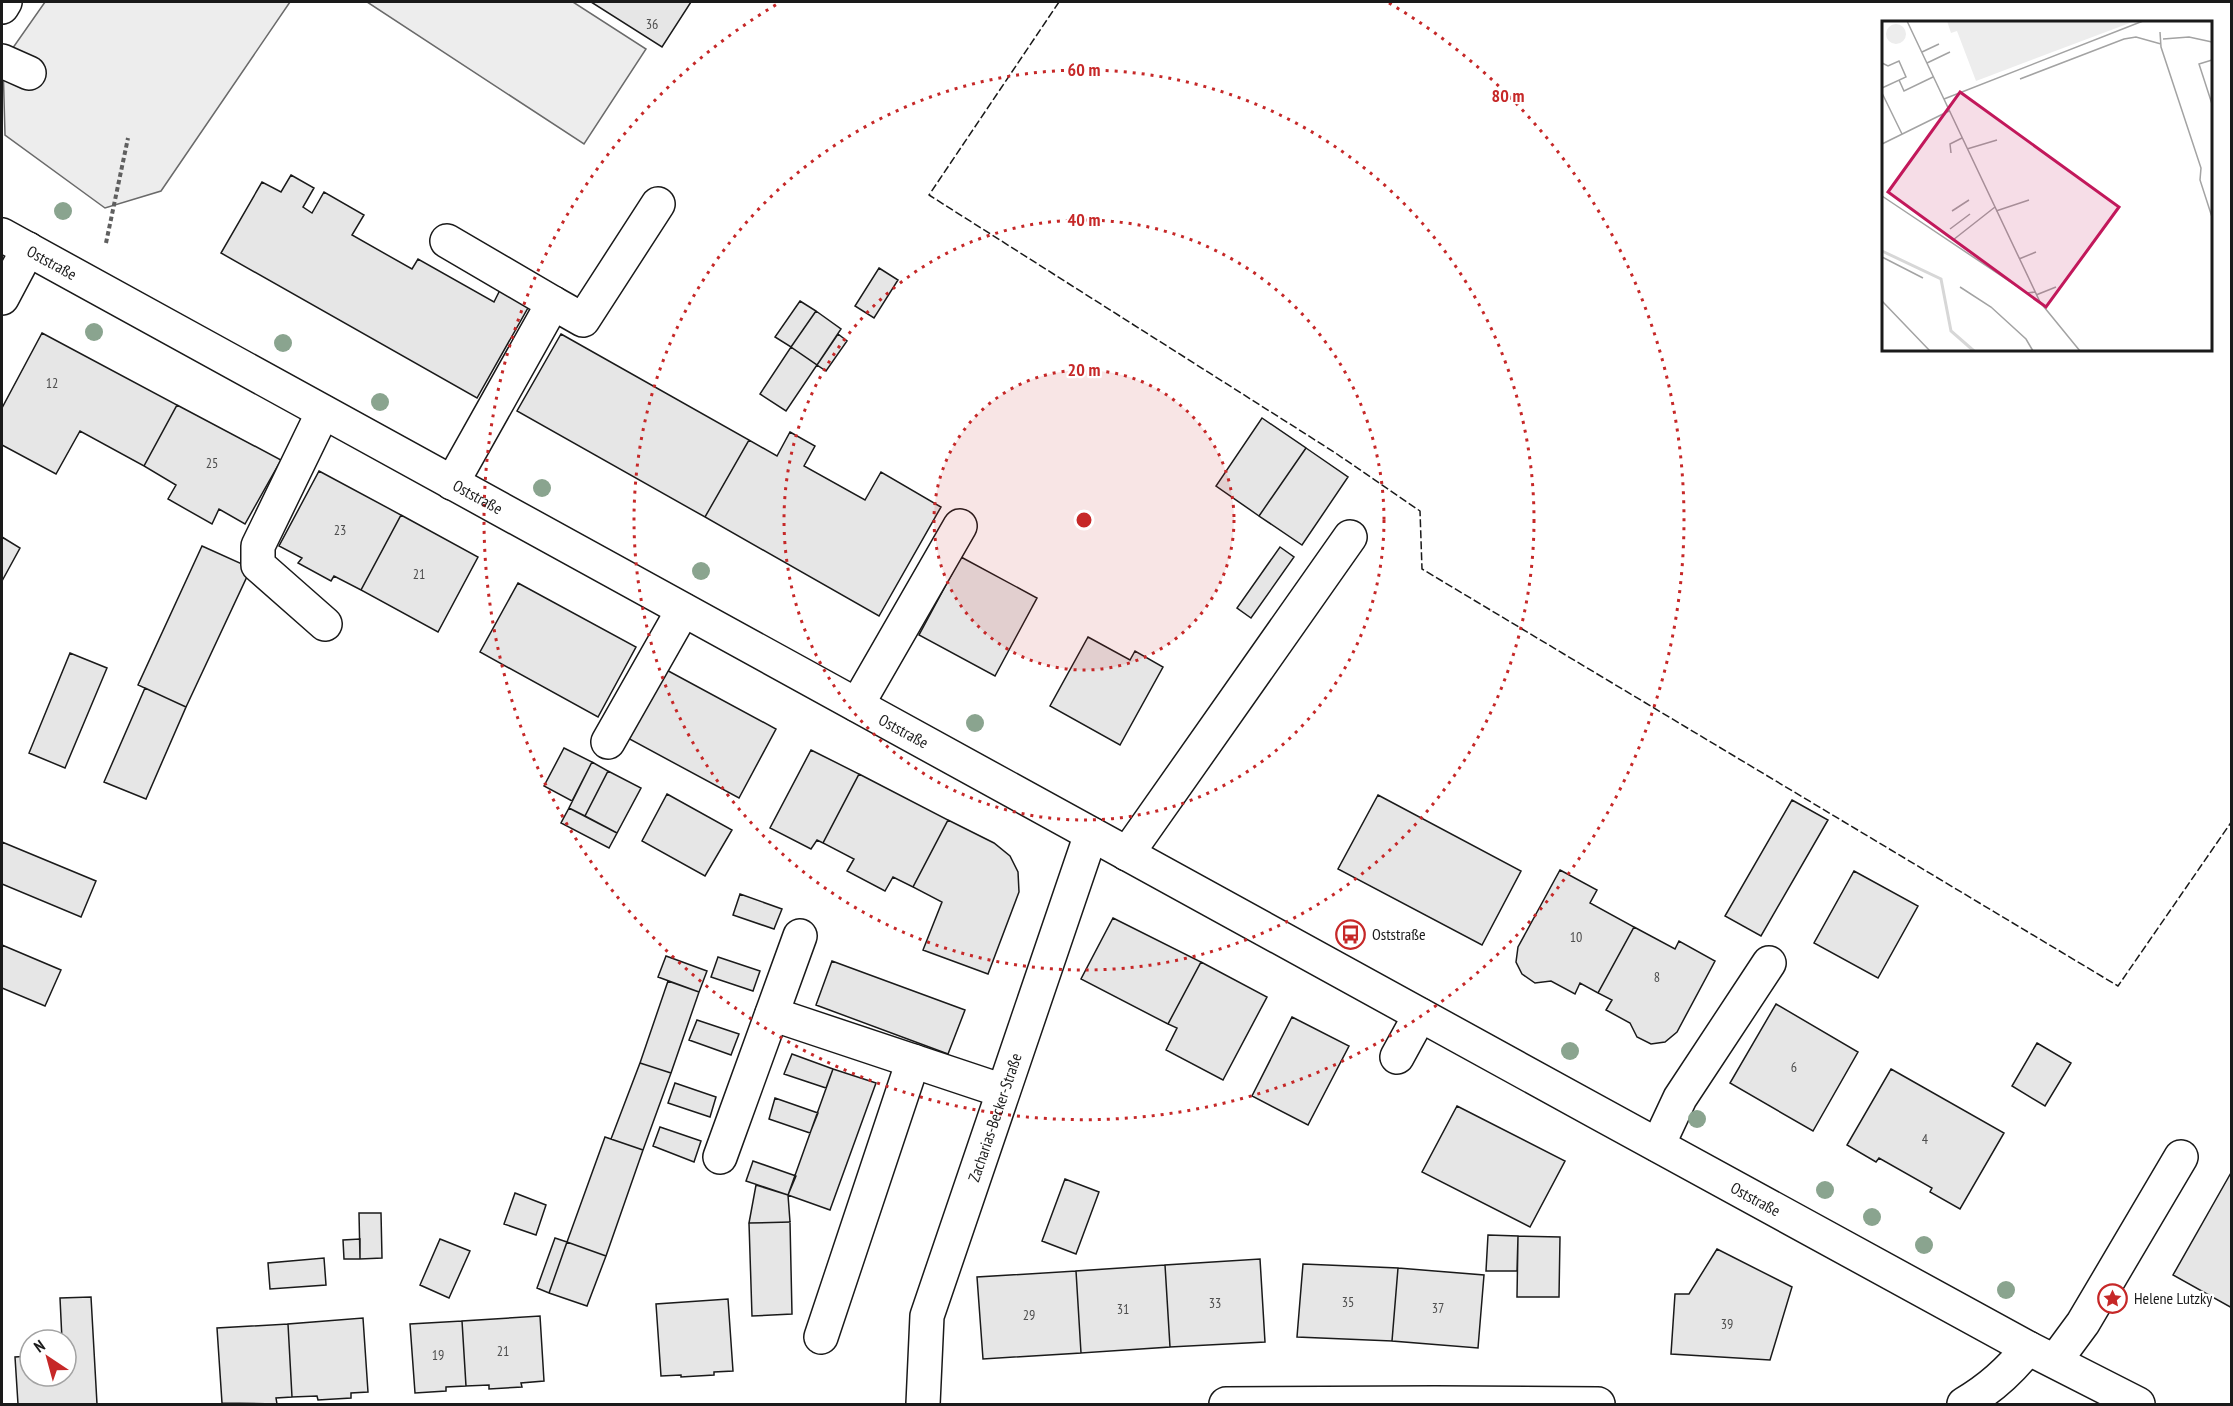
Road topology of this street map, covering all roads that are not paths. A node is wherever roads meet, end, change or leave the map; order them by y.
1 (5, 2) edge
2 (2, 7) edge
3 (658, 204) dead end
4 (447, 241) dead end
5 (15, 242) edge
6 (2, 298) edge
7 (553, 303) junction
8 (323, 412) junction
9 (452, 483) junction
10 (960, 526) dead end
11 (1350, 537) dead end
12 (683, 610) junction
13 (325, 624) dead end
14 (856, 705) junction
15 (608, 742) dead end
16 (1091, 834) junction
17 (1127, 854) junction
18 (801, 936) dead end
19 (1768, 963) dead end
20 (772, 1014) junction
21 (1420, 1015) junction
22 (1397, 1057) dead end
23 (913, 1061) junction
24 (1004, 1090) junction
25 (1658, 1145) junction
26 (720, 1157) dead end
27 (2181, 1157) dead end
28 (821, 1337) dead end
29 (2041, 1354) junction
30 (923, 1404) edge
31 (1226, 1404) edge
32 (1598, 1404) edge
33 (1964, 1404) edge
34 (2138, 1404) edge

1 - 2 main road
3 - 7 main road
4 - 7 main road
5 - 6 main road
5 - 8 main road, Oststraße
7 - 9 main road
8 - 9 main road, Oststraße
8 - 13 main road
9 - 12 main road, Oststraße
10 - 14 main road
11 - 17 main road
12 - 14 main road, Oststraße
12 - 15 main road
14 - 16 main road, Oststraße
16 - 17 main road, Oststraße
16 - 24 main road, Zacharias-Becker-Straße
17 - 21 main road, Oststraße
18 - 20 main road
19 - 25 main road
20 - 23 main road
20 - 26 main road
21 - 22 main road
21 - 25 main road, Oststraße
23 - 24 main road
23 - 28 main road
24 - 30 main road, Zacharias-Becker-Straße
25 - 29 main road, Oststraße
27 - 29 main road
29 - 33 main road
29 - 34 main road, Oststraße
31 - 32 main road

